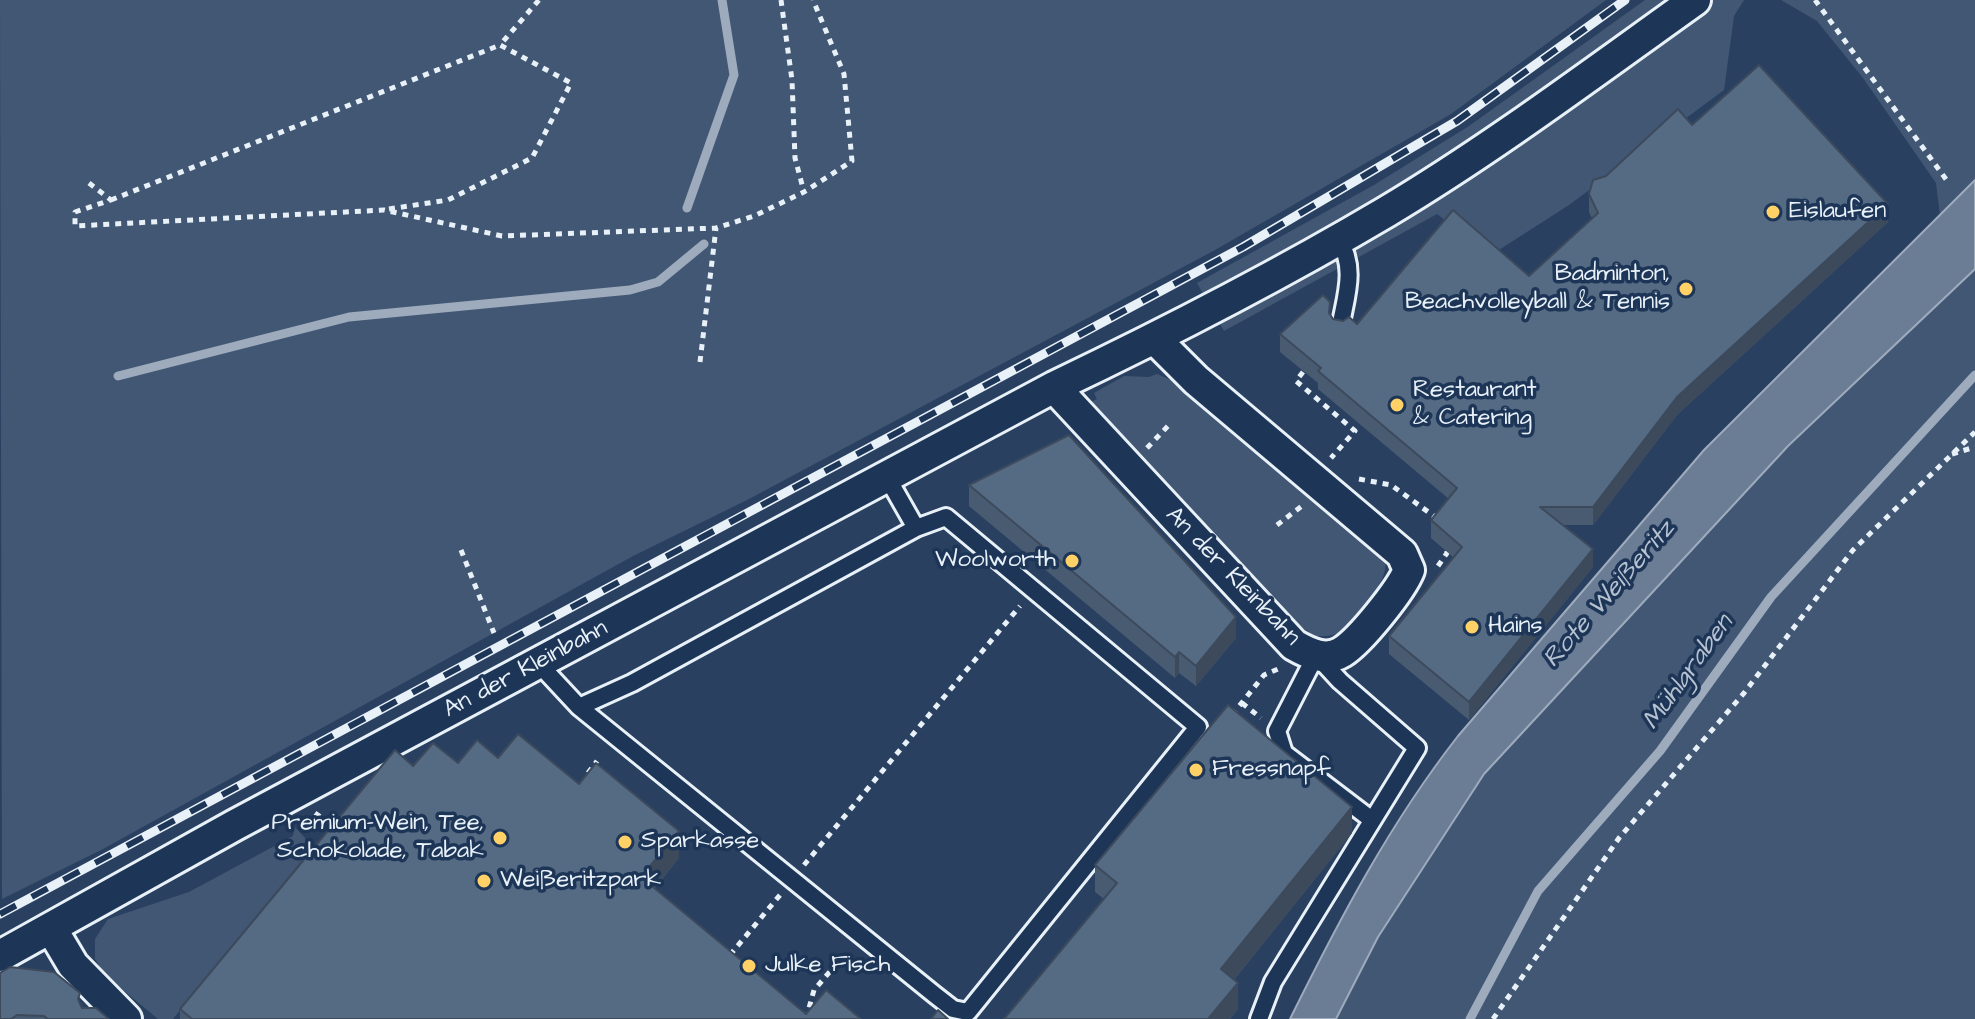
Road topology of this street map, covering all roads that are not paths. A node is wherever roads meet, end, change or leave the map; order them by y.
1 (1695, 0) edge
2 (1338, 238) junction
3 (1340, 328) edge
4 (1155, 339) junction
5 (1054, 387) junction
6 (887, 477) junction
7 (916, 528) junction
8 (1316, 655) junction
9 (539, 664) junction
10 (579, 707) junction
11 (1372, 820) junction
12 (51, 928) junction
13 (0, 956) edge
14 (108, 1011) edge
15 (1259, 1019) edge

1 - 2 street, An der Kleinbahn
2 - 3 lane
2 - 4 street, An der Kleinbahn
4 - 5 street, An der Kleinbahn
4 - 8 street, An der Kleinbahn
5 - 6 street, An der Kleinbahn
5 - 8 street, An der Kleinbahn
6 - 7 lane
6 - 9 street, An der Kleinbahn
7 - 10 lane
7 - 10 lane
8 - 11 lane
8 - 11 lane
9 - 10 lane
9 - 12 street, An der Kleinbahn
11 - 15 lane
12 - 13 street, An der Kleinbahn
12 - 14 street

